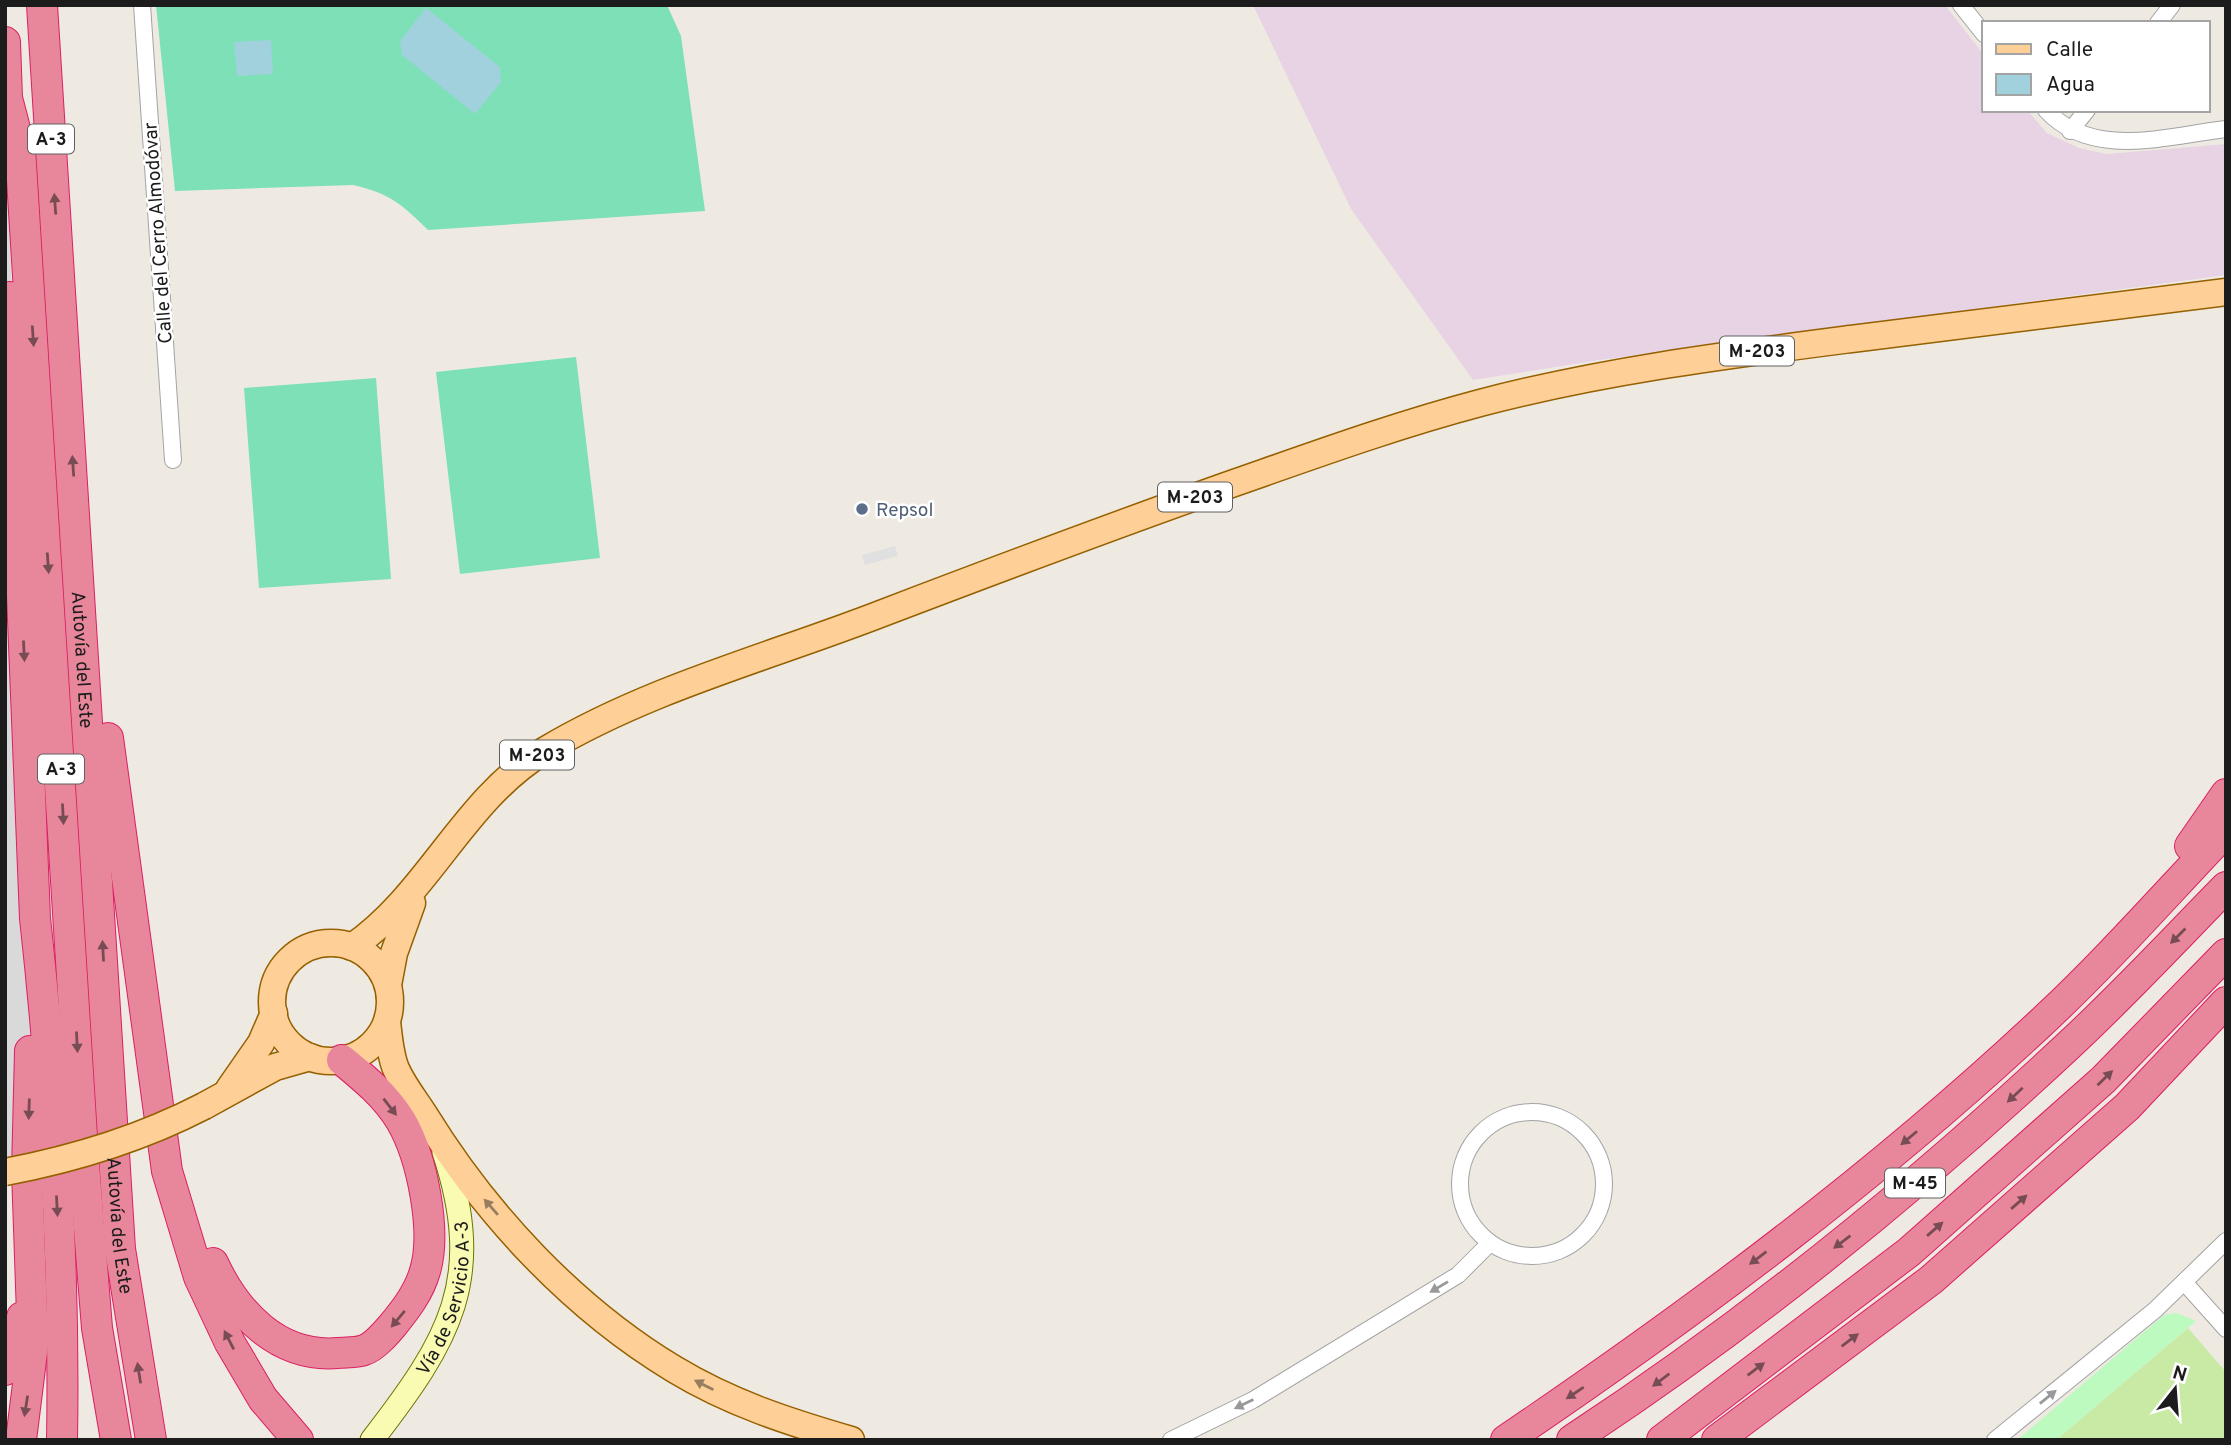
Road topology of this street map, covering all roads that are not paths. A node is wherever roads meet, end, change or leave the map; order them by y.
1 (42, 5) edge
2 (142, 5) edge
3 (1961, 5) edge
4 (2172, 5) edge
5 (2160, 21) edge
6 (1982, 31) edge
7 (5, 41) edge
8 (7, 98) junction
9 (2048, 112) edge
10 (2085, 112) edge
11 (2226, 129) edge
12 (2070, 131) junction
13 (5, 140) edge
14 (5, 156) edge
15 (2226, 292) edge
16 (173, 460) dead end
17 (83, 632) junction
18 (2226, 794) edge
19 (2226, 831) edge
20 (2226, 854) edge
21 (421, 882) junction
22 (2226, 887) edge
23 (36, 918) junction
24 (352, 947) junction
25 (2226, 954) edge
26 (2101, 962) junction
27 (388, 985) junction
28 (2226, 1002) edge
29 (274, 1013) junction
30 (2226, 1020) edge
31 (387, 1022) junction
32 (146, 1024) junction
33 (310, 1056) junction
34 (341, 1060) junction
35 (1962, 1094) junction
36 (215, 1099) junction
37 (2127, 1107) junction
38 (440, 1141) junction
39 (5, 1172) edge
40 (2226, 1241) edge
41 (1490, 1243) junction
42 (31, 1276) junction
43 (2184, 1282) junction
44 (2226, 1329) edge
45 (5, 1370) edge
46 (20, 1440) edge
47 (62, 1440) edge
48 (117, 1440) edge
49 (150, 1440) edge
50 (298, 1440) edge
51 (372, 1440) edge
52 (851, 1440) edge
53 (1171, 1440) edge
54 (1506, 1440) edge
55 (1572, 1440) edge
56 (1662, 1440) edge
57 (1717, 1440) edge
58 (1995, 1440) edge

17 -> 1 highway, Autovía del Este / A-3
2 - 16 street, Calle del Cerro Almodóvar
3 - 6 street
4 - 5 street
7 - 8 highway, Autovía del Este / A-3
8 - 13 highway
8 -> 48 highway, Autovía del Este / A-3
9 - 12 street
10 - 12 street
11 - 12 street
14 -> 23 highway
15 - 21 main road, M-203
17 - 32 highway
49 -> 17 highway, Autovía del Este / A-3
18 - 35 highway
19 - 26 highway
20 - 26 highway
21 - 24 main road, M-203
21 - 27 main road, M-203
22 -> 55 highway, M-45
23 -> 42 highway
23 -> 47 highway
24 - 27 main road
24 - 29 main road
56 -> 25 highway, M-45
26 - 35 highway
27 - 31 main road, M-203
28 - 37 highway
29 - 33 main road
29 - 36 main road
30 - 37 main road
31 - 34 main road
31 - 38 main road
34 -> 32 highway
50 -> 32 highway
33 - 34 main road
33 - 36 main road
35 -> 54 highway
36 - 39 main road, bridge
57 -> 37 highway
38 - 51 main road, Vía de Servicio A-3
52 -> 38 main road
40 - 43 street
41 - 41 street
41 -> 53 street
42 - 45 highway
42 -> 46 highway
43 - 44 street
58 -> 43 street

